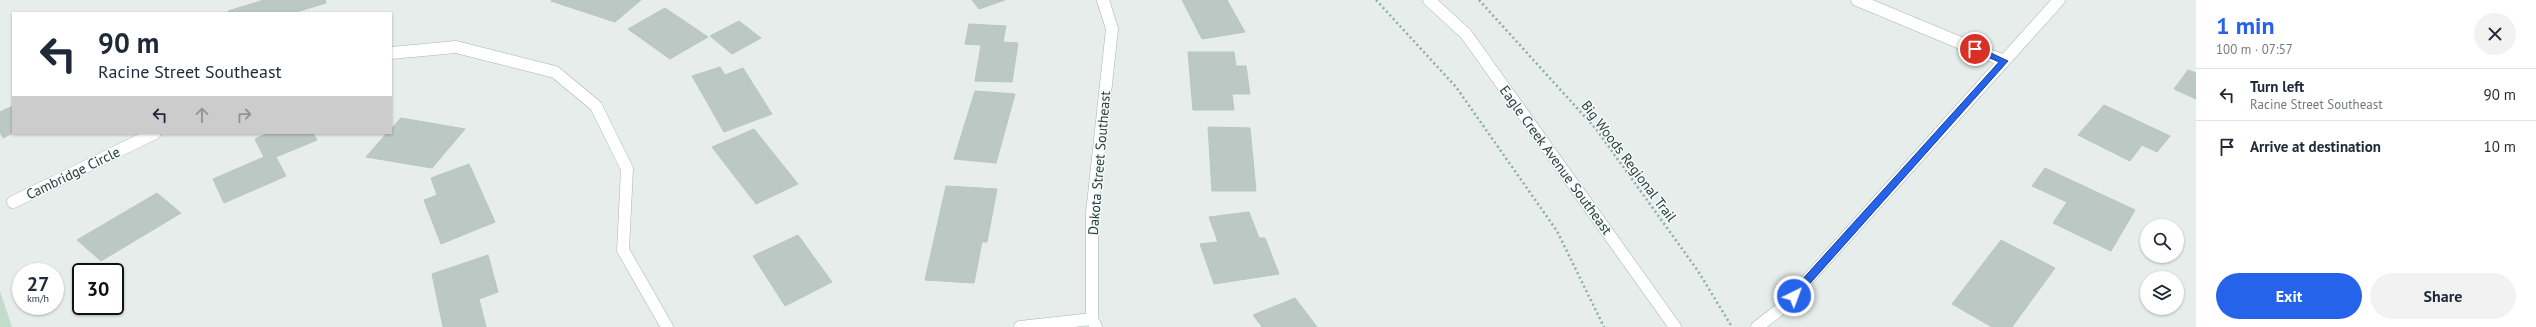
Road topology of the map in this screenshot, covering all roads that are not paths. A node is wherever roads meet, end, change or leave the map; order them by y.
1 (1103, 0) edge
2 (1429, 0) edge
3 (1857, 0) edge
4 (2059, 0) edge
5 (392, 53) edge
6 (2004, 61) junction
7 (153, 134) edge
8 (13, 202) dead end
9 (1094, 323) edge
10 (667, 327) edge
11 (1020, 327) edge
12 (1675, 327) edge
13 (1757, 327) edge

1 - 9 street, Dakota Street Southeast
2 - 12 street, Eagle Creek Avenue Southeast
3 - 6 street
4 - 6 street
5 - 10 street
6 - 13 street
7 - 8 street, Cambridge Circle
9 - 11 street

